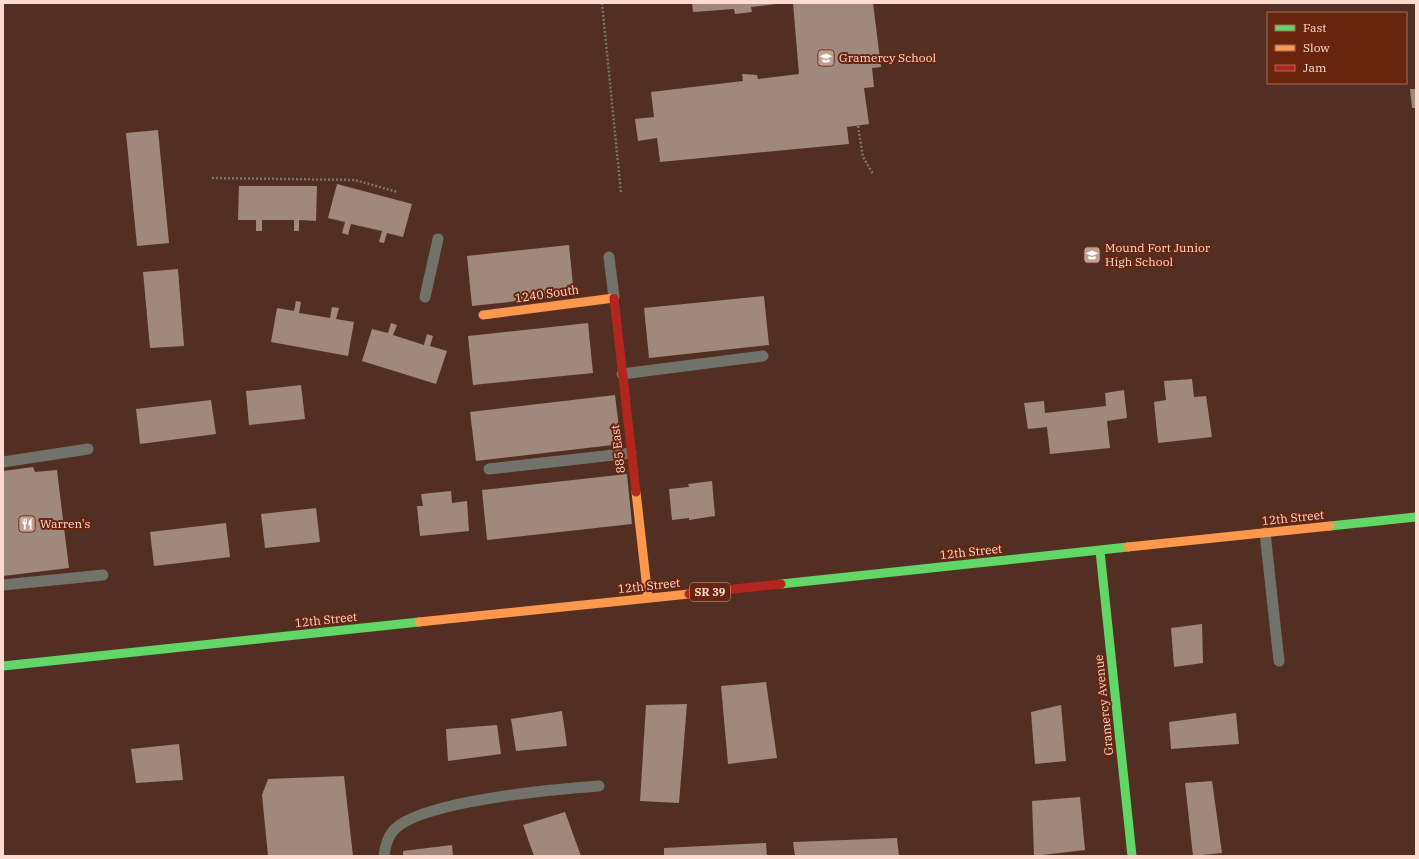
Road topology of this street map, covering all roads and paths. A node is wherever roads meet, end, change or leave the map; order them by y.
1 (602, 3) edge
2 (858, 126) dead end
3 (873, 174) dead end
4 (212, 178) dead end
5 (397, 192) dead end
6 (621, 193) dead end
7 (438, 239) dead end
8 (609, 257) dead end
9 (425, 297) dead end
10 (614, 297) junction
11 (483, 315) dead end
12 (764, 356) dead end
13 (622, 374) junction
14 (88, 449) dead end
15 (631, 453) junction
16 (3, 462) edge
17 (489, 469) dead end
18 (1416, 517) edge
19 (1265, 533) junction
20 (1100, 550) junction
21 (103, 575) dead end
22 (3, 585) edge
23 (648, 598) junction
24 (1279, 662) dead end
25 (3, 666) edge
26 (599, 786) dead end
27 (384, 856) edge
28 (1132, 856) edge

1 - 6 path
2 - 3 path
4 - 5 path
7 - 9 lane
8 - 10 lane
10 - 11 main road, 1240 South
10 - 13 main road, 885 East
12 - 13 lane
13 - 15 main road, 885 East
14 - 16 lane
15 - 17 lane
15 - 23 main road, 885 East
18 - 19 main road, 12th Street / SR 39
19 - 20 main road, 12th Street / SR 39
19 - 24 lane
20 - 23 main road, 12th Street / SR 39
20 - 28 main road, Gramercy Avenue
21 - 22 lane
23 - 25 main road, 12th Street / SR 39
26 - 27 lane

